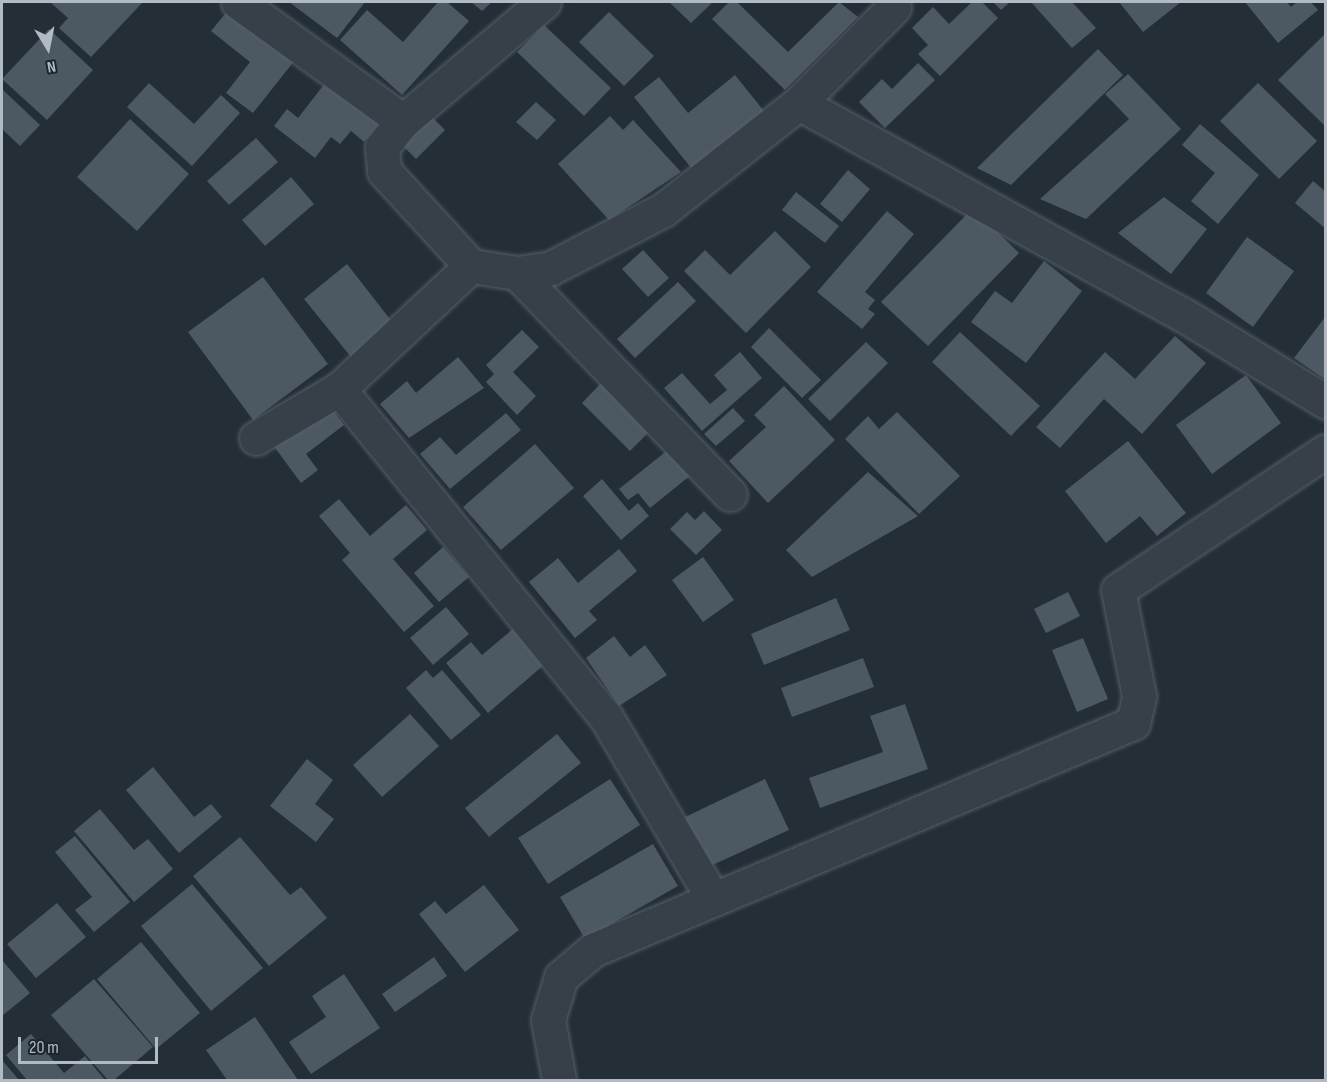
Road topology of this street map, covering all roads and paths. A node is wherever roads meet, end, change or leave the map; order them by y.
1 (238, 2) edge
2 (544, 2) edge
3 (894, 6) dead end
4 (799, 104) junction
5 (403, 120) junction
6 (471, 266) junction
7 (517, 273) junction
8 (339, 389) junction
9 (1326, 402) edge
10 (256, 438) dead end
11 (1326, 452) edge
12 (730, 494) dead end
13 (714, 900) junction
14 (559, 1080) edge

1 - 5 street
2 - 5 street
3 - 4 street
4 - 7 street
4 - 9 street
5 - 6 street
6 - 7 street
6 - 8 street
7 - 12 street
8 - 10 street
8 - 13 street
11 - 13 street
13 - 14 street

